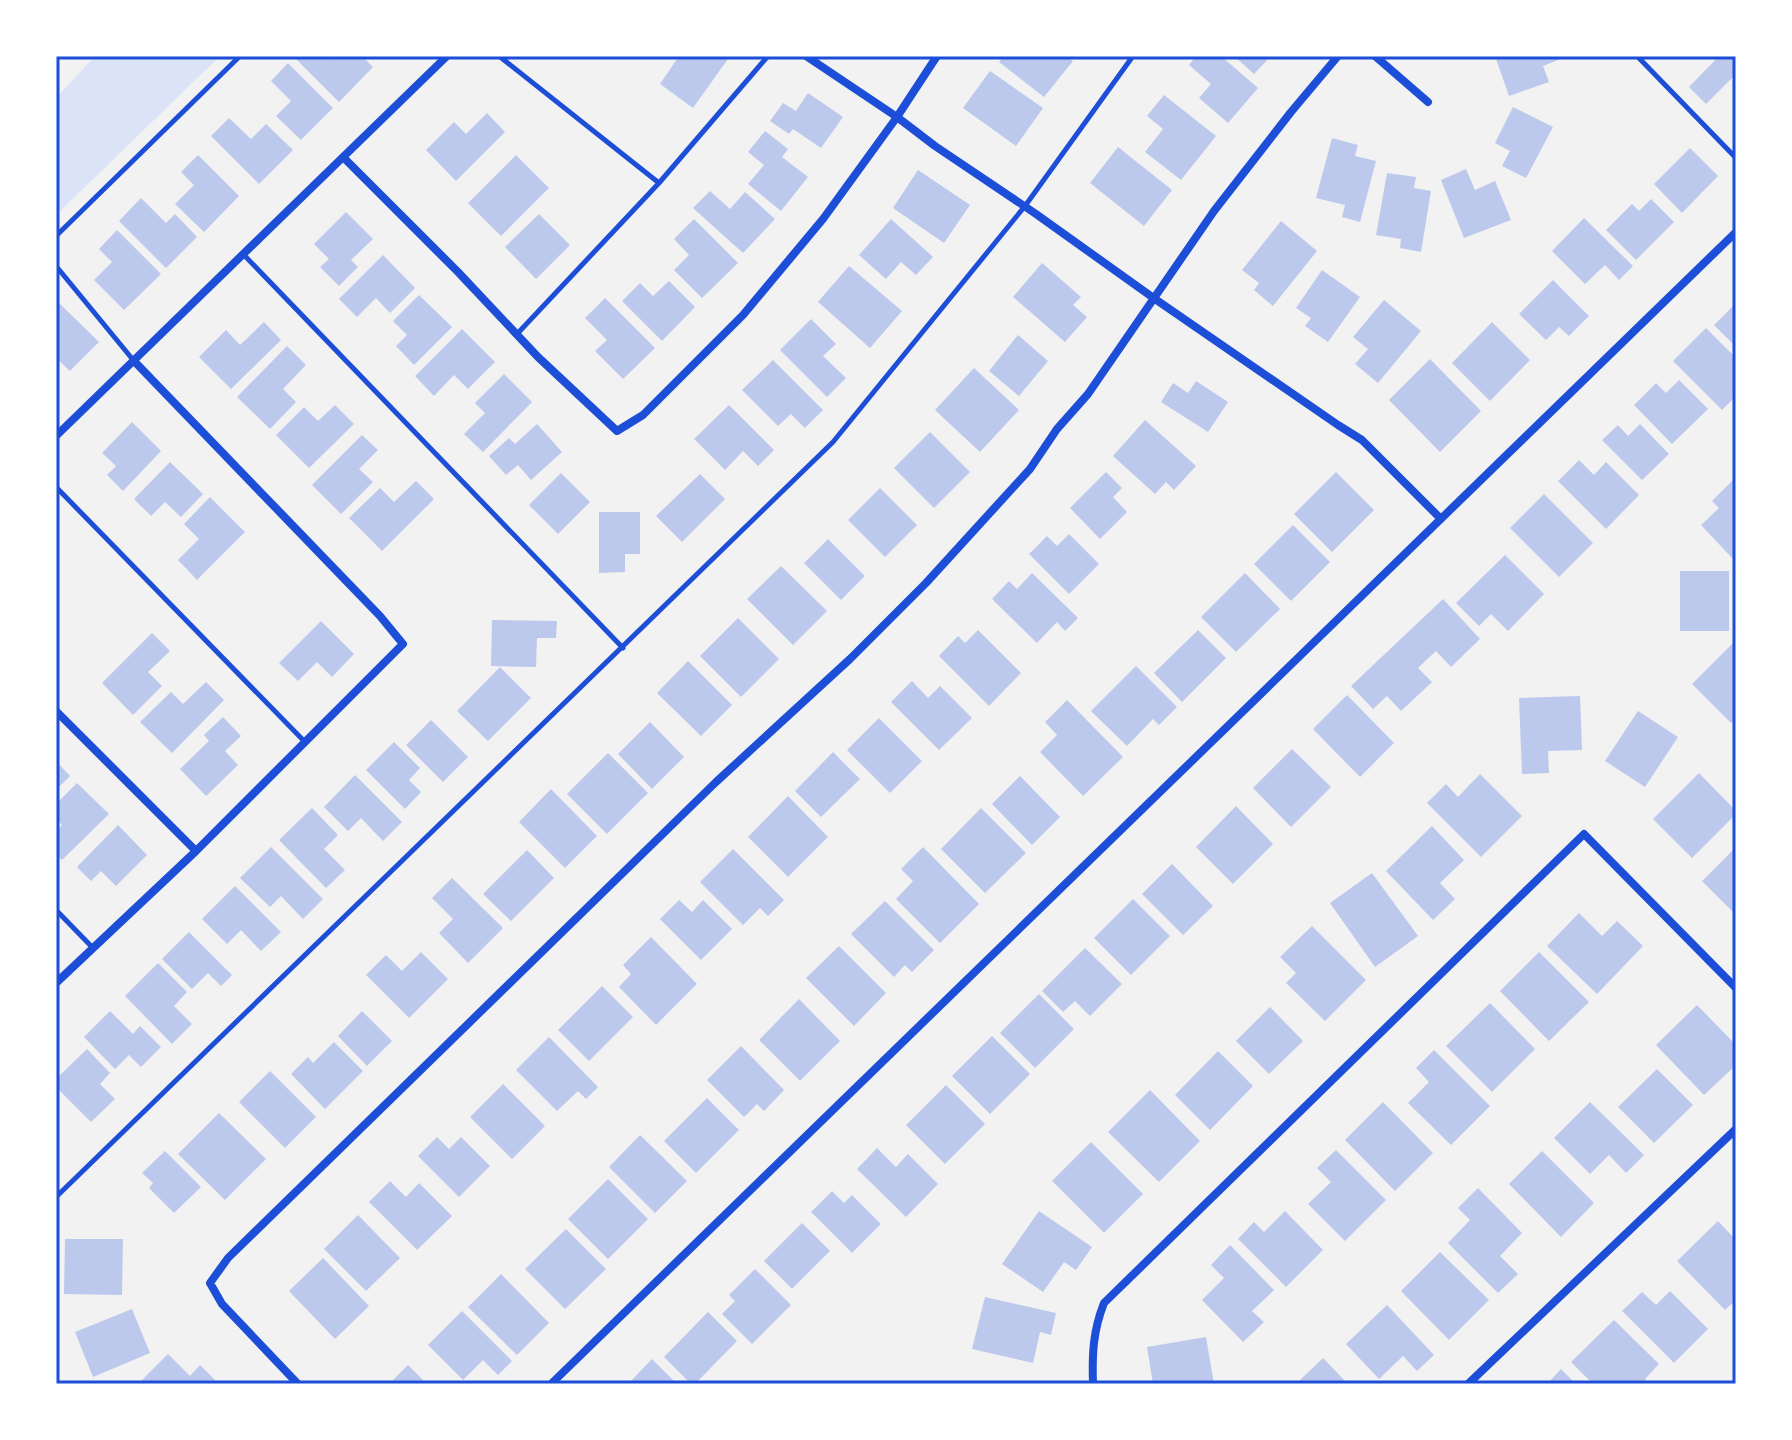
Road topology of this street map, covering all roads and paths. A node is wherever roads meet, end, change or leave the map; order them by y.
1 (240, 56) edge
2 (447, 56) edge
3 (499, 56) edge
4 (768, 56) edge
5 (806, 56) edge
6 (937, 56) edge
7 (1133, 56) edge
8 (1338, 56) edge
9 (1375, 56) edge
10 (1637, 56) edge
11 (1428, 102) dead end
12 (897, 117) junction
13 (343, 157) junction
14 (1736, 158) edge
15 (659, 183) junction
16 (1025, 206) junction
17 (1736, 232) edge
18 (56, 236) edge
19 (243, 254) junction
20 (56, 266) edge
21 (1155, 299) junction
22 (517, 334) junction
23 (134, 361) junction
24 (56, 436) edge
25 (56, 487) edge
26 (1441, 519) junction
27 (623, 648) junction
28 (56, 711) edge
29 (305, 742) junction
30 (196, 851) junction
31 (56, 910) edge
32 (93, 948) junction
33 (56, 983) edge
34 (1736, 988) edge
35 (1736, 1129) edge
36 (56, 1197) edge
37 (298, 1384) edge
38 (551, 1384) edge
39 (1093, 1384) edge
40 (1468, 1384) edge

1 - 18 lane
2 - 13 street
3 - 15 lane
4 - 15 lane
5 - 12 street
6 - 12 street
7 - 16 lane
8 - 21 street
9 - 11 street
10 - 14 lane
12 - 16 street
12 - 22 street
13 - 19 street
13 - 22 street
15 - 22 lane
16 - 21 street
16 - 27 lane
17 - 26 street
19 - 23 street
19 - 27 lane
20 - 23 lane
21 - 26 street
21 - 37 street
23 - 24 street
23 - 29 street
25 - 29 lane
26 - 38 street
27 - 36 lane
28 - 30 street
29 - 30 street
30 - 32 street
31 - 32 lane
32 - 33 street
34 - 39 street
35 - 40 street

